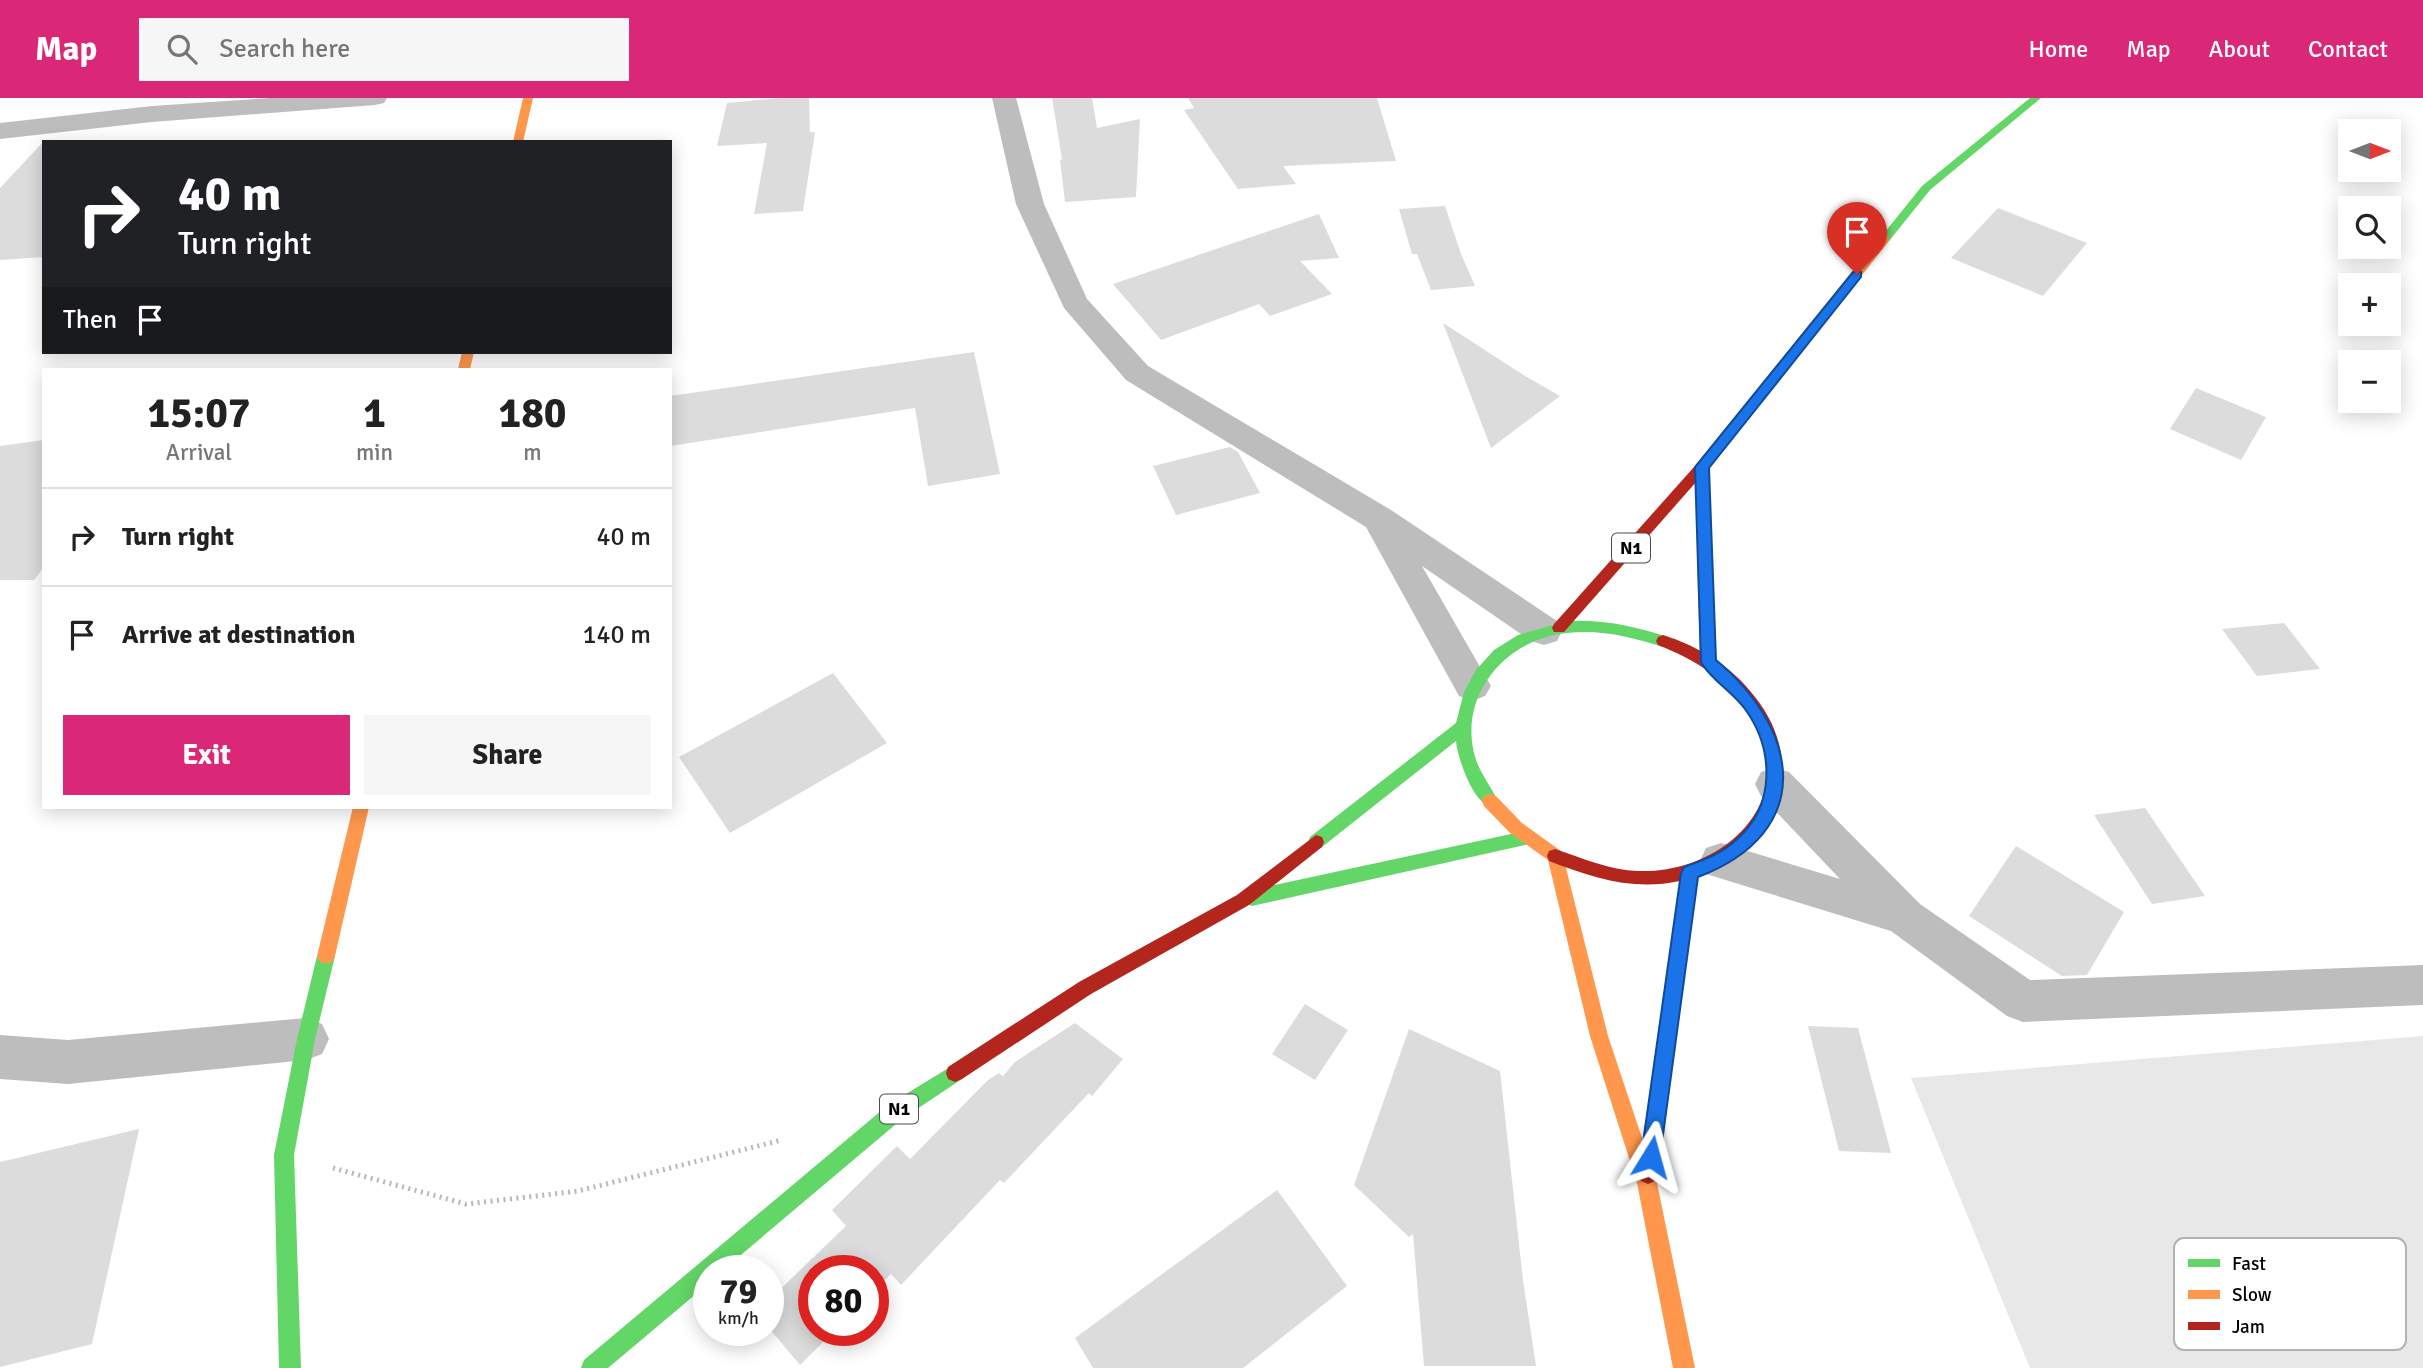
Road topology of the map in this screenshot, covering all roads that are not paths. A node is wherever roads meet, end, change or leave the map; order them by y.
1 (127, 98) edge
2 (375, 98) edge
3 (528, 98) edge
4 (1004, 98) edge
5 (2036, 98) edge
6 (152, 114) junction
7 (0, 131) edge
8 (518, 140) edge
9 (1702, 467) junction
10 (1379, 519) junction
11 (1552, 629) junction
12 (1708, 662) junction
13 (1472, 686) junction
14 (1461, 729) junction
15 (1775, 784) junction
16 (361, 809) edge
17 (1525, 838) junction
18 (1555, 856) junction
19 (1705, 867) junction
20 (1243, 901) junction
21 (1905, 917) junction
22 (2423, 985) edge
23 (306, 1039) junction
24 (0, 1057) edge
25 (1647, 1183) junction
26 (290, 1368) edge
27 (592, 1368) edge
28 (1684, 1368) edge

1 - 6 street
2 - 6 street
3 - 8 main road
4 - 10 street
5 - 9 main road, N1
6 - 7 street
9 - 11 main road, N1
9 - 12 main road
10 - 11 street
10 - 13 street
11 - 12 main road, N1
11 - 13 main road, N1
12 - 15 main road, N1
13 - 14 main road, N1
14 - 17 main road, N1
14 - 20 main road, N1
15 - 19 main road, N1
15 - 21 street
16 - 23 main road
17 - 18 main road, N1
17 - 20 main road, N1
18 - 19 main road, N1
18 - 25 main road
19 - 21 street
19 - 25 main road
20 - 27 main road, N1
21 - 22 street
23 - 24 street
23 - 26 main road
25 - 28 main road

